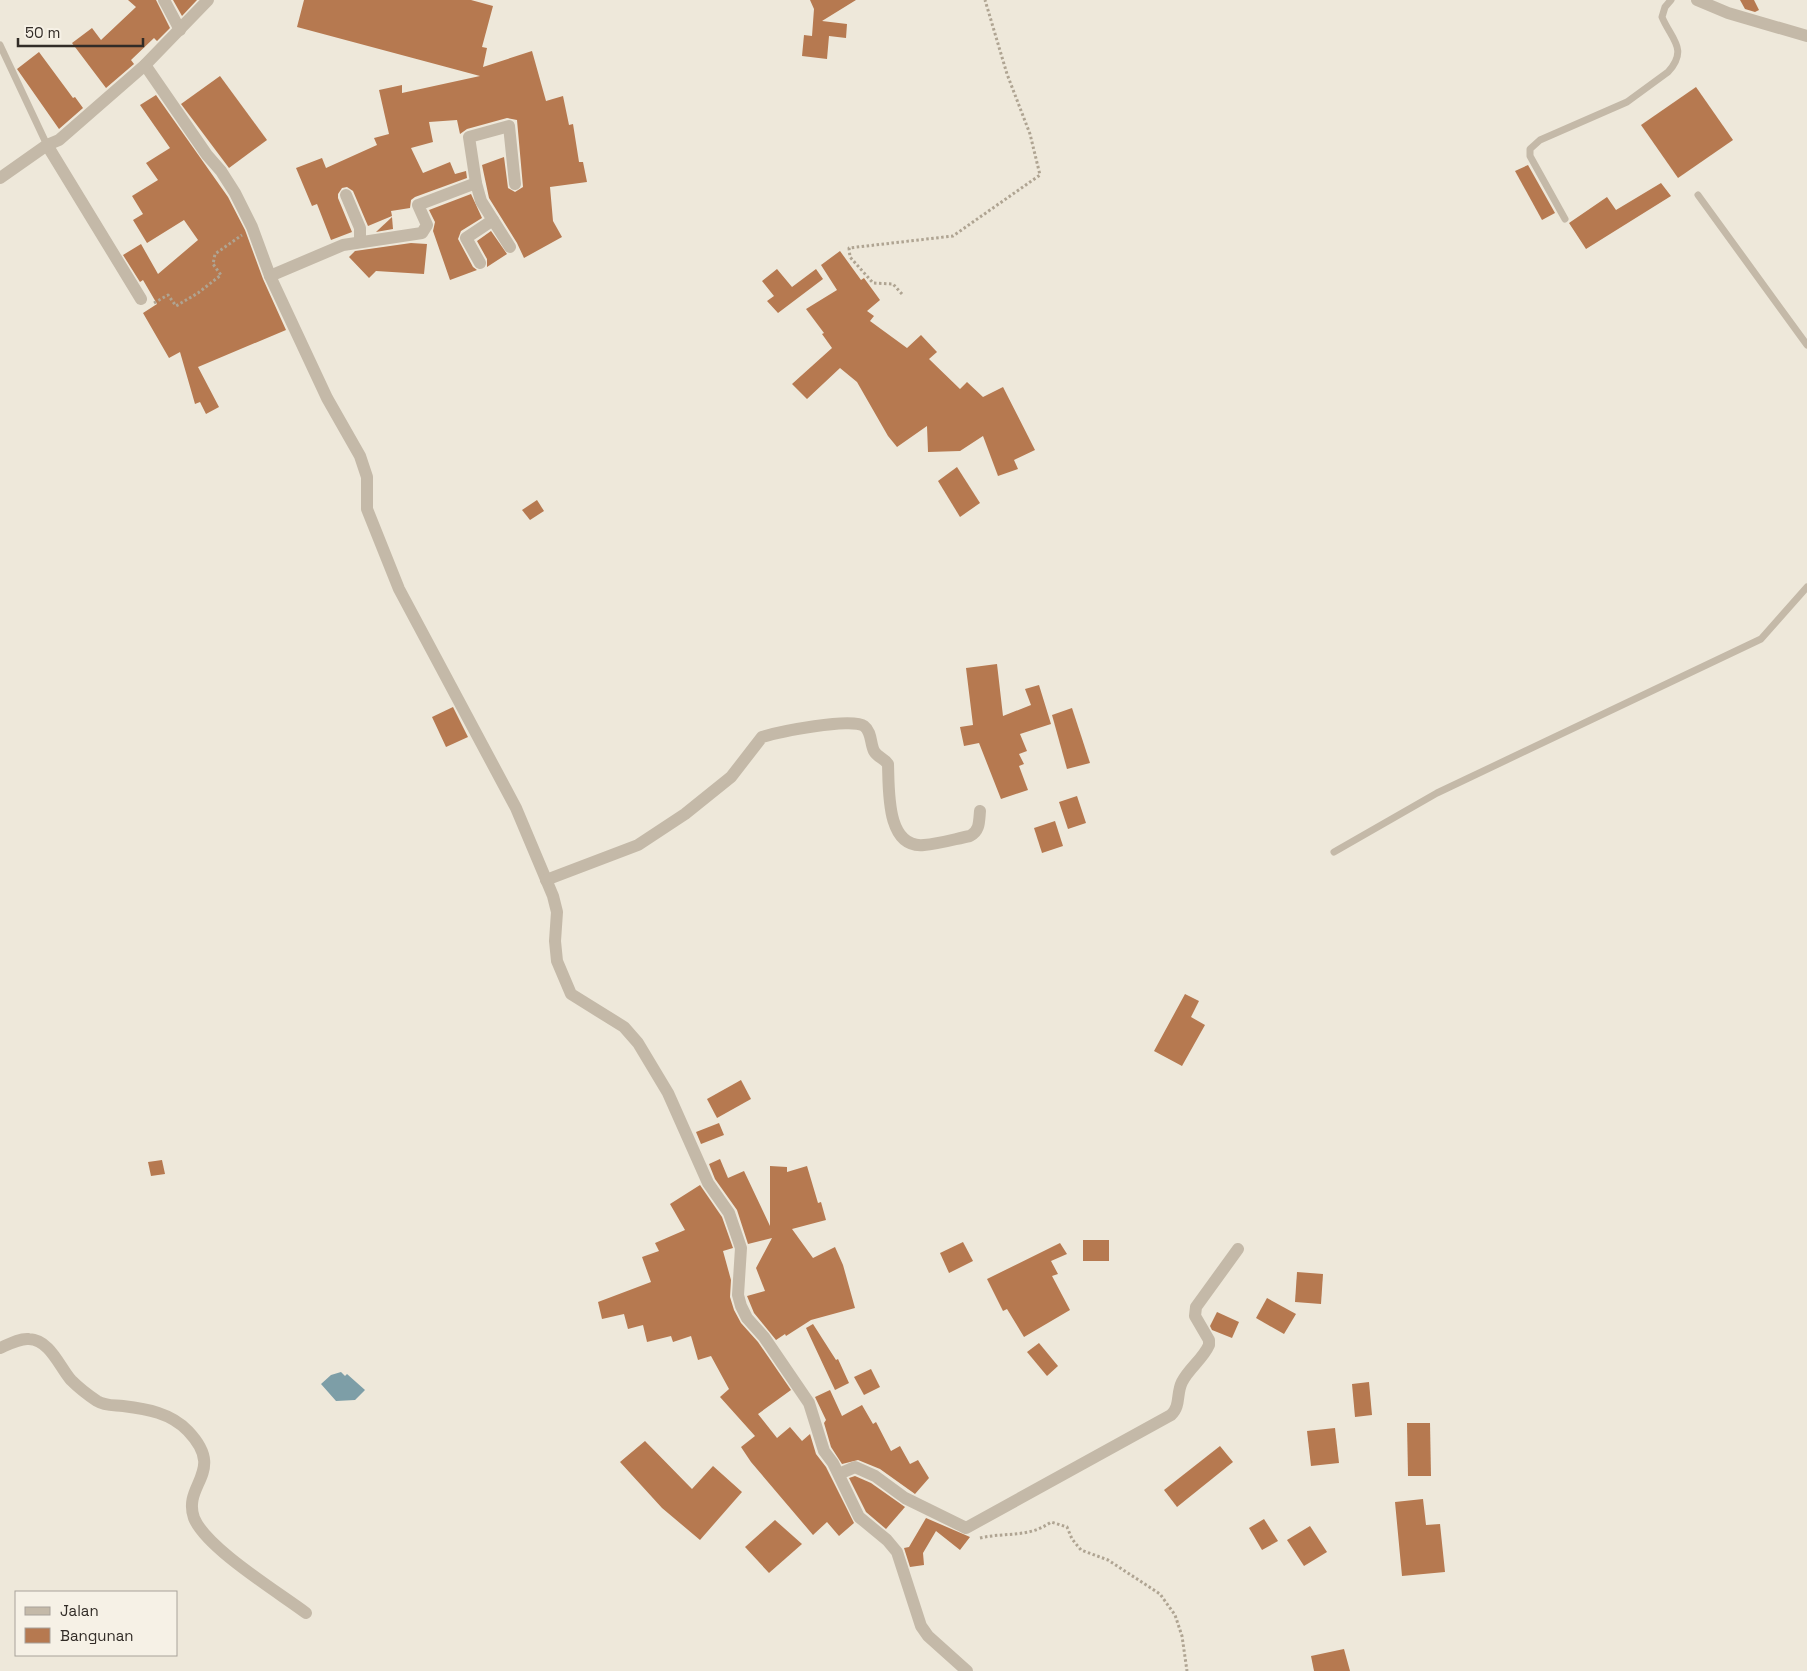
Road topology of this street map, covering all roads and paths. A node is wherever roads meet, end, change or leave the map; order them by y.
1 (164, 0) edge
2 (208, 0) edge
3 (985, 0) edge
4 (1671, 0) edge
5 (1697, 0) edge
6 (180, 30) junction
7 (1807, 36) edge
8 (0, 45) edge
9 (145, 65) junction
10 (47, 145) junction
11 (0, 178) edge
12 (476, 182) junction
13 (515, 184) dead end
14 (346, 195) dead end
15 (1698, 195) dead end
16 (1565, 219) dead end
17 (493, 220) junction
18 (252, 227) junction
19 (360, 242) junction
20 (510, 247) dead end
21 (480, 262) dead end
22 (270, 276) junction
23 (902, 294) dead end
24 (141, 300) joint
25 (1807, 345) edge
26 (1807, 587) edge
27 (980, 811) dead end
28 (1334, 852) dead end
29 (546, 880) junction
30 (1238, 1249) dead end
31 (0, 1348) edge
32 (839, 1474) junction
33 (971, 1526) junction
34 (306, 1613) dead end
35 (967, 1671) edge
36 (1188, 1671) edge

1 - 6 street
2 - 6 street
3 - 23 path
4 - 16 lane
5 - 7 street
6 - 9 street
8 - 10 lane
9 - 10 street
9 - 18 street
10 - 11 street
10 - 24 street
12 - 13 street
12 - 17 street
12 - 19 street
14 - 19 street
15 - 25 lane
17 - 20 street
17 - 21 street
18 - 22 street
18 - 24 path
19 - 22 street
22 - 29 street
26 - 28 lane
27 - 29 street
29 - 32 street
30 - 33 street
31 - 34 street
32 - 33 street
32 - 35 street
33 - 36 path

